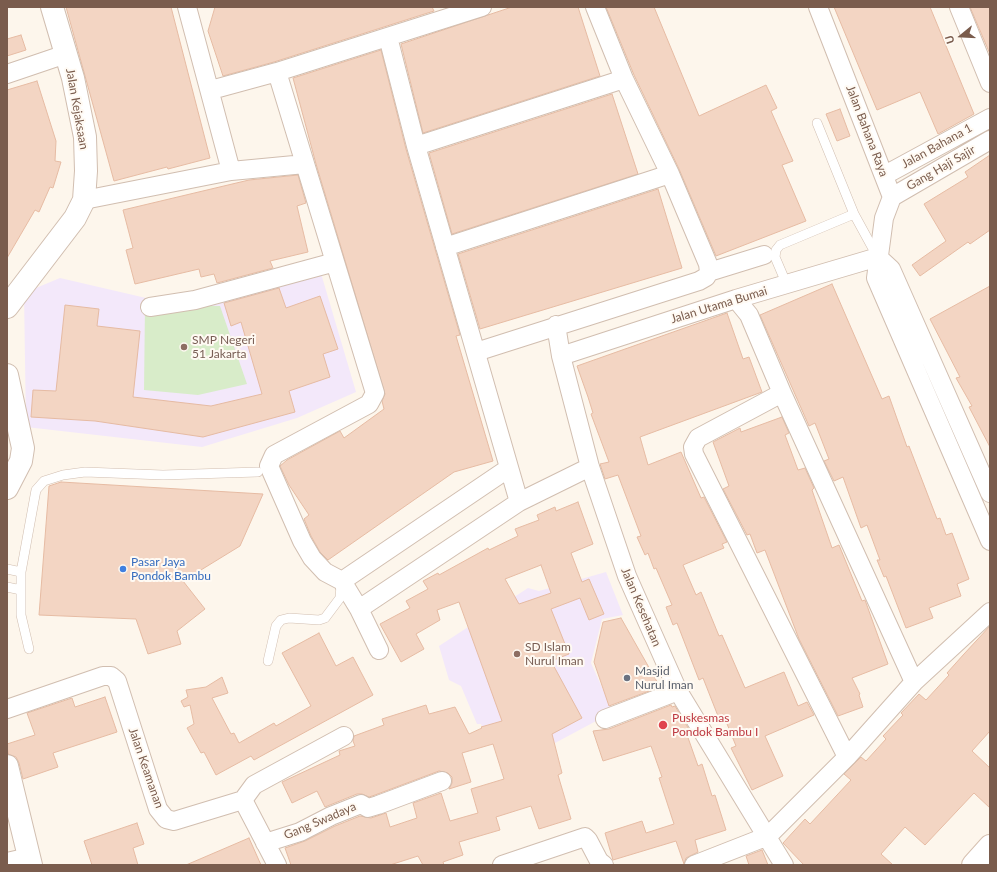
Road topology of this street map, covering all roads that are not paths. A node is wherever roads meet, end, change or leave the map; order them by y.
1 (52, 7) edge
2 (187, 7) edge
3 (482, 7) edge
4 (595, 7) edge
5 (818, 7) edge
6 (958, 7) edge
7 (459, 10) edge
8 (388, 37) junction
9 (66, 54) junction
10 (276, 72) junction
11 (7, 74) edge
12 (624, 79) junction
13 (990, 83) edge
14 (211, 90) junction
15 (990, 118) edge
16 (818, 123) dead end
17 (990, 140) edge
18 (416, 146) junction
19 (306, 164) junction
20 (231, 171) junction
21 (670, 174) junction
22 (885, 175) junction
23 (892, 197) junction
24 (84, 200) junction
25 (854, 214) junction
26 (445, 247) junction
27 (764, 255) dead end
28 (878, 257) junction
29 (335, 262) junction
30 (709, 272) junction
31 (787, 285) junction
32 (736, 299) junction
33 (7, 307) edge
34 (150, 307) dead end
35 (556, 325) junction
36 (476, 352) junction
37 (560, 356) junction
38 (7, 375) edge
39 (782, 393) junction
40 (976, 461) junction
41 (590, 467) junction
42 (509, 468) junction
43 (959, 469) junction
44 (258, 472) dead end
45 (7, 488) edge
46 (990, 493) edge
47 (519, 502) junction
48 (990, 541) edge
49 (7, 569) edge
50 (21, 572) junction
51 (342, 581) junction
52 (7, 587) edge
53 (21, 590) junction
54 (359, 609) junction
55 (990, 612) edge
56 (29, 649) dead end
57 (379, 650) dead end
58 (268, 661) dead end
59 (914, 682) junction
60 (678, 691) junction
61 (7, 709) edge
62 (605, 719) dead end
63 (344, 736) dead end
64 (847, 757) junction
65 (7, 766) edge
66 (442, 781) dead end
67 (243, 800) junction
68 (768, 836) junction
69 (265, 843) junction
70 (990, 846) edge
71 (30, 861) edge
72 (7, 862) edge
73 (779, 863) edge
74 (277, 865) edge
75 (502, 865) edge
76 (604, 865) edge
77 (694, 865) edge
78 (973, 865) edge

1 - 9 street, Jalan Kejaksaan
2 - 14 street
3 - 7 street
4 - 12 street
5 - 22 street, Jalan Bahana Raya
6 - 13 street
7 - 8 street
8 - 10 street
8 - 18 street
9 - 11 street
9 - 24 street, Jalan Kejaksaan
10 - 14 street
10 - 19 street
12 - 18 street
12 - 21 street
14 - 20 street
15 - 22 street, Jalan Bahana 1
16 - 25 lane
17 - 23 street, Gang Haji Sajir
18 - 26 street
19 - 20 street
19 - 29 street
20 - 24 street
21 - 26 street
21 - 30 street
22 - 23 street, Jalan Bahana Raya
23 - 28 street
24 - 33 street, Jalan Kejaksaan
25 - 28 lane
25 - 31 lane
26 - 36 street
27 - 30 street
28 - 31 street, Jalan Utama Bumai
28 - 40 street
28 - 43 street
29 - 34 street
29 - 51 street
30 - 35 street
31 - 32 street, Jalan Utama Bumai
32 - 37 street, Jalan Utama Bumai
32 - 39 street
35 - 36 street
35 - 37 street, Jalan Kesehatan
36 - 42 street
37 - 41 street, Jalan Kesehatan
38 - 45 street
39 - 59 street
39 - 64 street
40 - 43 street
40 - 46 street
41 - 47 street
41 - 60 street, Jalan Kesehatan
42 - 47 street
42 - 51 street
43 - 48 street
44 - 50 lane
47 - 54 street
49 - 50 lane
50 - 53 lane
51 - 54 street
51 - 58 lane
52 - 53 lane
53 - 56 lane
54 - 57 street
55 - 59 street
59 - 64 street
60 - 62 street
60 - 68 street, Jalan Kesehatan
61 - 67 street, Jalan Keamanan
63 - 67 street
64 - 68 street
65 - 71 street
66 - 69 street, Gang Swadaya
67 - 69 street
68 - 73 street, Jalan Kesehatan
68 - 77 street
69 - 74 street
70 - 78 street
71 - 72 street
75 - 76 street

